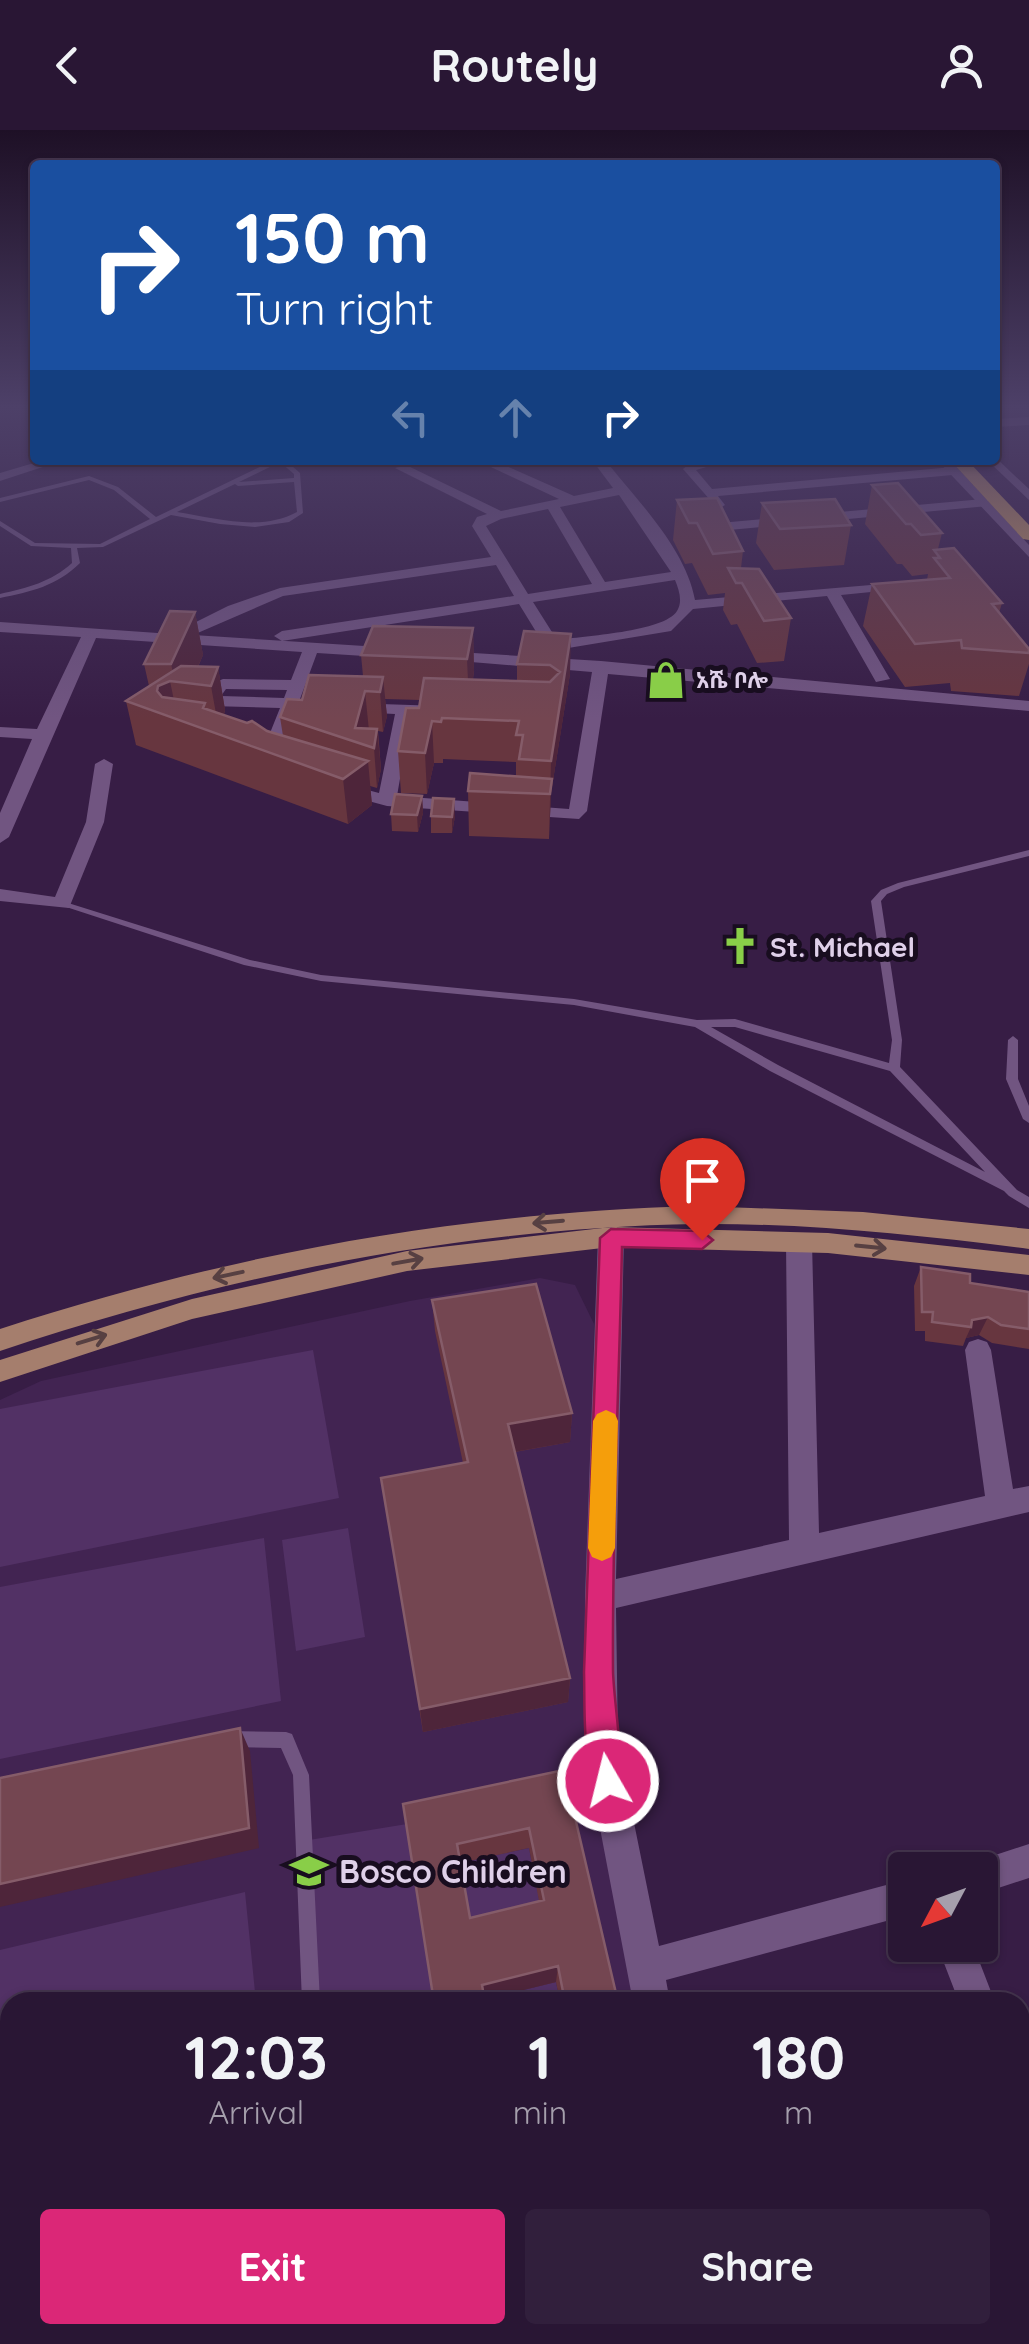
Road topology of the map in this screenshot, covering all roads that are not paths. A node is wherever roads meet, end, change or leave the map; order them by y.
1 (146, 512) edge
2 (168, 512) edge
3 (171, 512) edge
4 (300, 512) edge
5 (495, 512) edge
6 (506, 512) edge
7 (556, 512) edge
8 (638, 512) edge
9 (723, 512) edge
10 (867, 512) edge
11 (894, 512) edge
12 (992, 512) edge
13 (1003, 512) edge
14 (499, 514) junction
15 (154, 519) junction
16 (0, 523) edge
17 (904, 524) edge
18 (732, 525) junction
19 (652, 533) junction
20 (1029, 536) edge
21 (74, 548) junction
22 (1029, 553) edge
23 (498, 560) junction
24 (682, 575) junction
25 (919, 584) edge
26 (600, 587) junction
27 (832, 593) junction
28 (0, 596) edge
29 (524, 598) junction
30 (687, 605) junction
31 (0, 627) edge
32 (90, 632) junction
33 (174, 638) junction
34 (242, 642) junction
35 (552, 645) junction
36 (311, 648) junction
37 (409, 654) edge
38 (428, 655) edge
39 (486, 658) junction
40 (601, 666) junction
41 (882, 679) dead end
42 (296, 685) junction
43 (289, 704) junction
44 (328, 706) edge
45 (346, 706) edge
46 (1029, 706) edge
47 (404, 709) junction
48 (453, 711) edge
49 (0, 732) edge
50 (45, 734) junction
51 (254, 744) edge
52 (273, 747) junction
53 (104, 764) dead end
54 (296, 773) edge
55 (0, 776) edge
56 (21, 777) junction
57 (327, 784) edge
58 (388, 801) junction
59 (0, 837) edge
60 (1029, 853) edge
61 (0, 895) edge
62 (62, 904) junction
63 (697, 1024) junction
64 (1013, 1040) dead end
65 (894, 1068) junction
66 (1029, 1118) edge
67 (1013, 1193) junction
68 (1029, 1203) edge
69 (699, 1227) junction
70 (611, 1238) junction
71 (1029, 1239) edge
72 (799, 1242) junction
73 (1029, 1265) edge
74 (0, 1340) edge
75 (978, 1350) dead end
76 (0, 1371) edge
77 (1015, 1501) edge
78 (804, 1550) junction
79 (600, 1597) junction
80 (208, 1744) edge
81 (1029, 1861) edge
82 (998, 1870) edge
83 (888, 1903) edge
84 (962, 1962) edge
85 (642, 1968) junction
86 (311, 1992) edge
87 (649, 1992) edge
88 (973, 1992) edge

1 - 15 lane
2 - 15 lane
3 - 4 lane
5 - 14 street
6 - 14 street
7 - 26 street
8 - 19 street
9 - 18 street
10 - 18 street
11 - 17 street
12 - 22 street
13 - 20 highway
14 - 23 street
15 - 21 lane
16 - 21 lane
18 - 19 street
19 - 24 street
21 - 28 lane
23 - 29 street
23 - 33 street
24 - 26 street
24 - 30 street
25 - 27 street
26 - 29 street
27 - 30 street
27 - 41 street
29 - 34 street
29 - 35 street
30 - 35 street
31 - 32 street
32 - 33 street
32 - 50 street
33 - 34 street
34 - 36 street
35 - 39 street
36 - 37 street
36 - 42 street
38 - 39 street
39 - 40 street
40 - 46 street
40 - 58 street
42 - 43 street
42 - 43 street
43 - 44 street
43 - 52 street
45 - 47 street
47 - 48 street
47 - 58 street
49 - 50 street
50 - 56 street
51 - 52 street
52 - 54 street
53 - 62 street
55 - 56 street
56 - 59 street
57 - 58 street
60 - 65 lane
61 - 62 street
62 - 63 lane
63 - 65 lane
63 - 67 lane
64 - 66 lane
65 - 67 lane
67 - 68 lane
69 - 70 main road
69 - 71 main road
69 - 72 main road
69 -> 74 main road
76 -> 70 main road
70 - 79 street
72 -> 73 main road
72 - 78 street
75 - 77 street
77 - 78 street
78 - 79 street
79 - 85 street
80 - 86 lane
81 - 82 street
83 - 85 street
84 - 88 street
85 - 87 street

